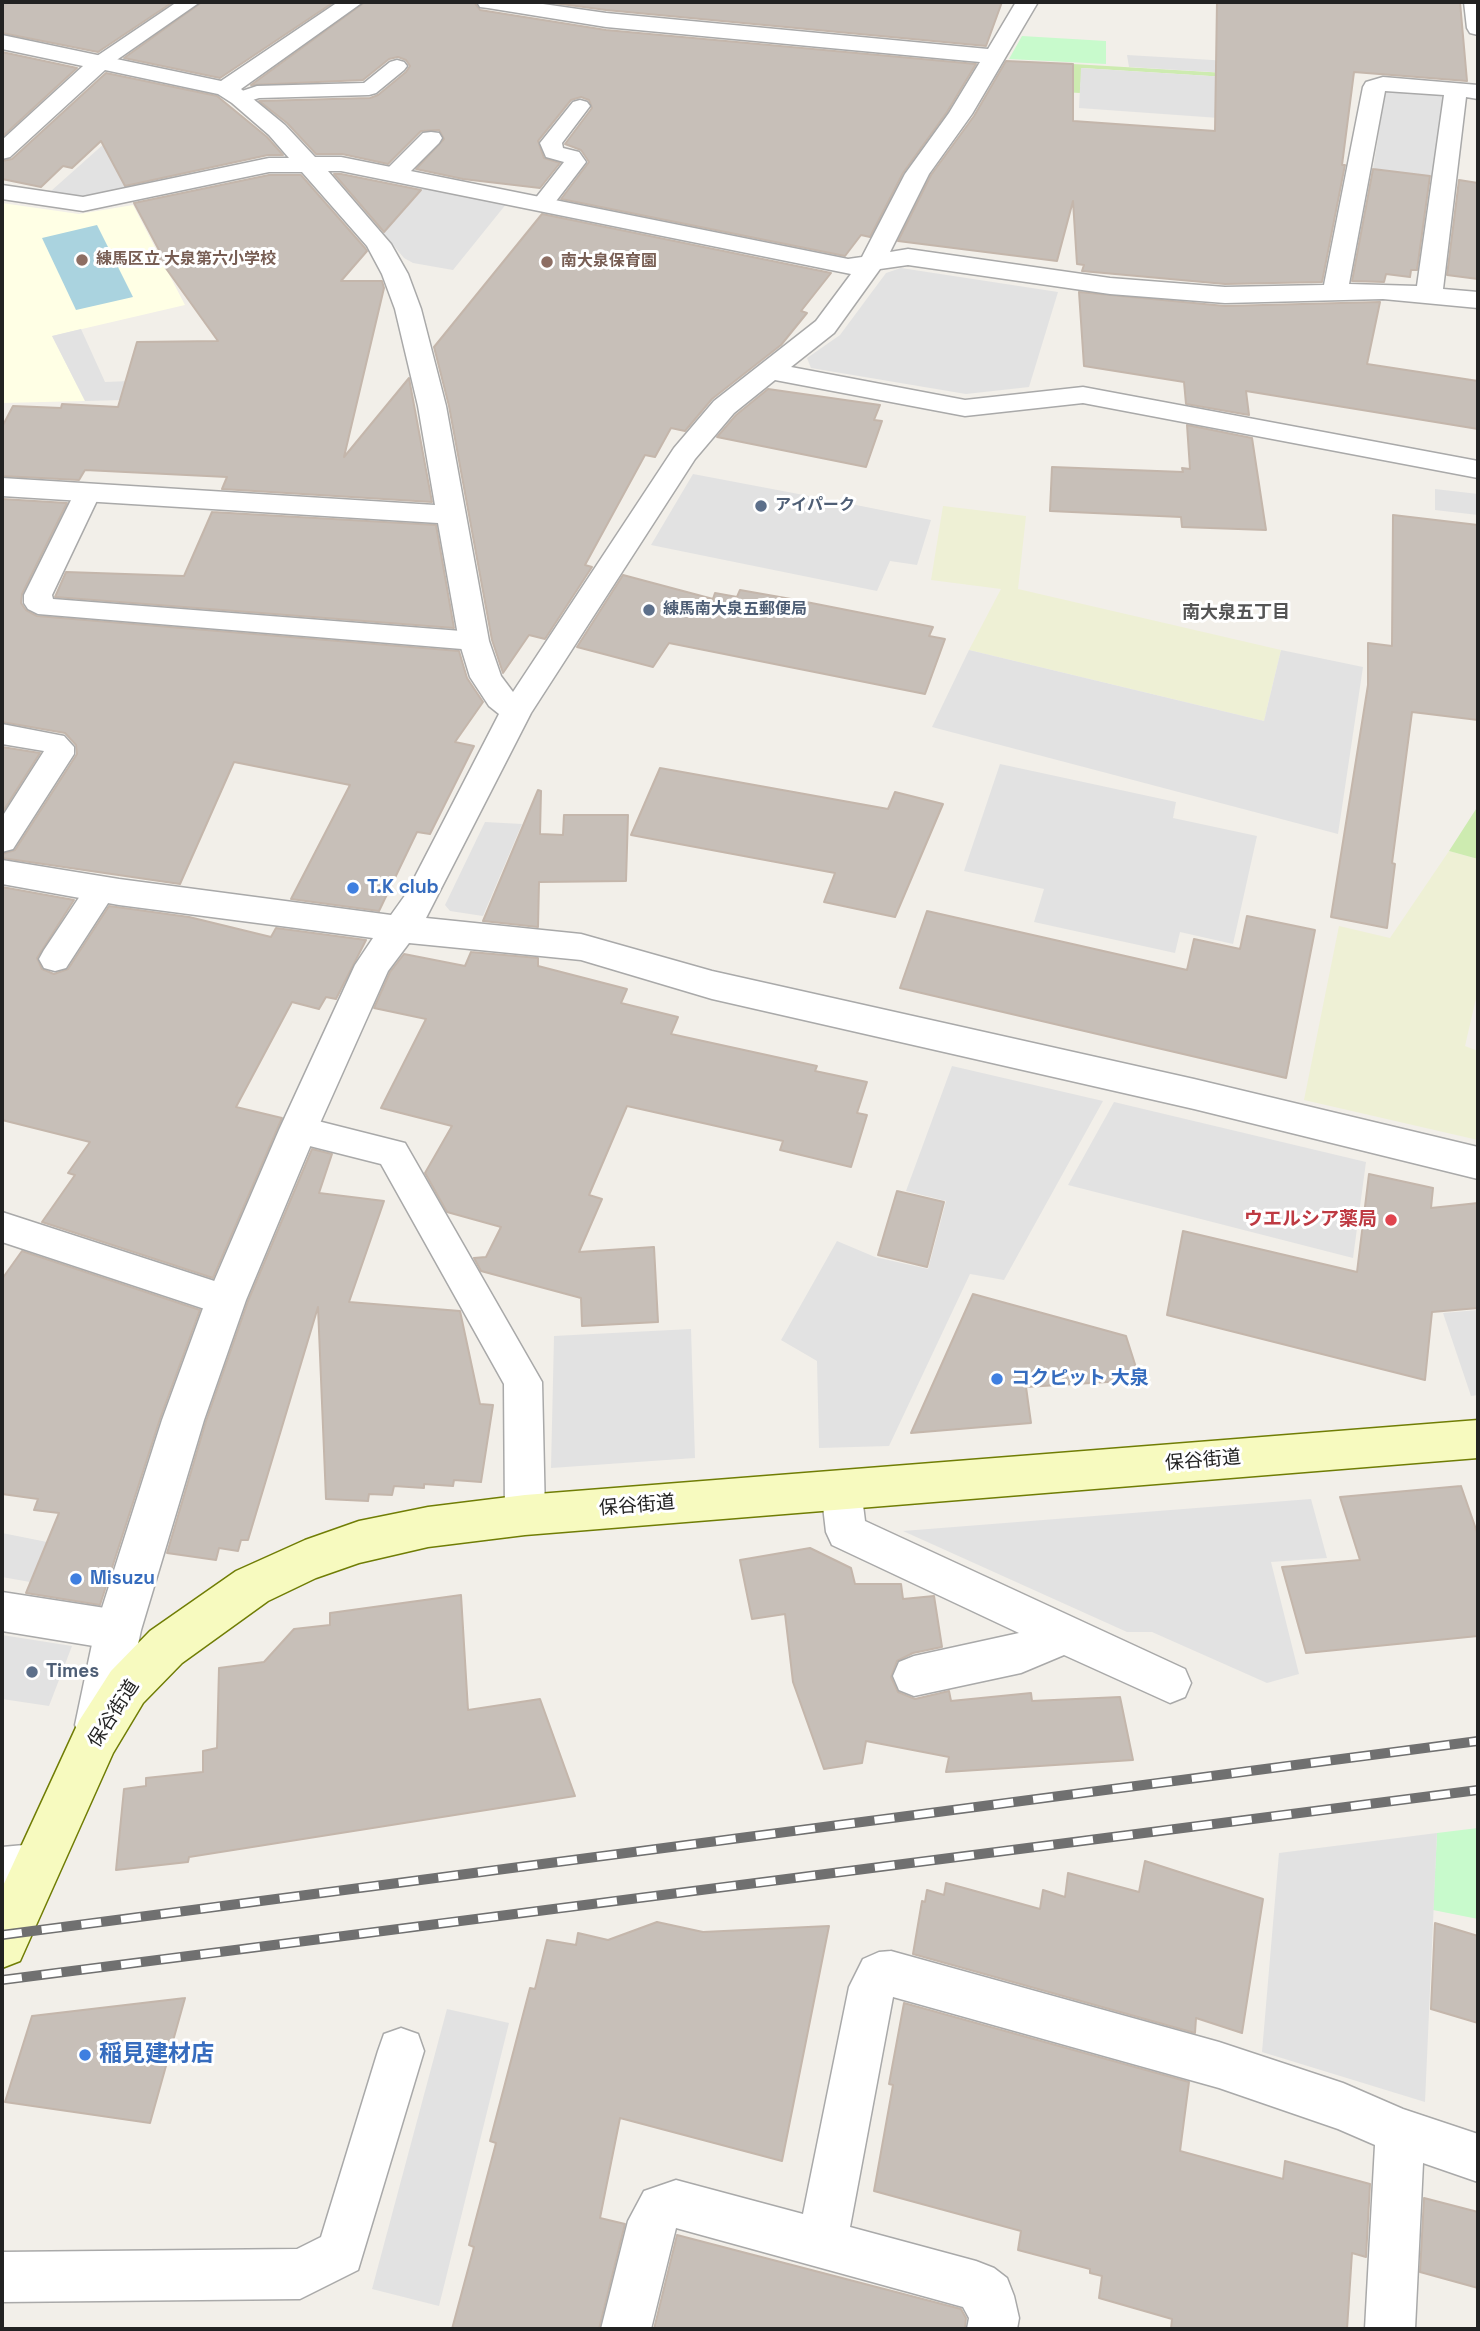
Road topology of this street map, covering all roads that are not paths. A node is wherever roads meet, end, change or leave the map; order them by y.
1 (190, 2) edge
2 (352, 2) edge
3 (494, 2) edge
4 (1027, 2) edge
5 (1475, 2) edge
6 (1478, 28) edge
7 (2, 41) edge
8 (993, 56) junction
9 (101, 62) junction
10 (397, 66) dead end
11 (1467, 90) edge
12 (232, 94) junction
13 (580, 106) dead end
14 (431, 138) dead end
15 (2, 152) edge
16 (307, 163) junction
17 (395, 174) junction
18 (2, 192) edge
19 (542, 204) junction
20 (872, 263) junction
21 (1335, 292) junction
22 (1429, 294) junction
23 (1478, 300) edge
24 (769, 371) junction
25 (1478, 470) edge
26 (2, 487) edge
27 (88, 492) junction
28 (453, 515) junction
29 (474, 641) junction
30 (516, 710) junction
31 (2, 734) edge
32 (2, 841) edge
33 (2, 872) edge
34 (101, 889) junction
35 (401, 929) junction
36 (55, 959) dead end
37 (298, 1130) junction
38 (1478, 1163) edge
39 (2, 1227) edge
40 (226, 1300) junction
41 (1478, 1439) edge
42 (841, 1489) junction
43 (525, 1515) junction
44 (2, 1611) edge
45 (118, 1630) junction
46 (1058, 1631) junction
47 (914, 1676) dead end
48 (1171, 1683) dead end
49 (96, 1737) junction
50 (18, 1870) edge
51 (2, 1943) edge
52 (401, 2051) dead end
53 (1400, 2132) junction
54 (1478, 2158) edge
55 (822, 2244) junction
56 (2, 2277) edge
57 (626, 2329) edge
58 (992, 2329) edge
59 (1390, 2329) edge

1 - 9 lane
2 - 12 street
3 - 8 street
4 - 8 street
5 - 6 street
7 - 9 street
8 - 20 street
9 - 12 street
9 - 15 street
10 - 12 lane
11 - 21 street
11 - 22 street
12 - 16 street
13 - 19 lane
14 - 17 lane
16 - 17 street
16 - 18 street
16 - 28 street
17 - 19 street
19 - 20 street
20 - 21 street
20 - 24 street
21 - 22 street
22 - 23 street
24 - 25 street
24 - 30 street
26 - 27 street
27 - 28 street
27 - 29 lane
28 - 29 street
29 - 30 street
30 - 35 street
31 - 32 lane
33 - 34 street
34 - 35 street
34 - 36 lane
35 - 37 street
35 - 38 street
37 - 40 street
37 - 43 lane
39 - 40 lane
40 - 45 street
41 - 42 main road, 保谷街道
42 - 43 main road, 保谷街道
42 - 46 lane
43 - 49 main road, 保谷街道
44 - 45 lane
45 - 49 street
46 - 47 lane
46 - 48 lane
49 - 50 main road, 保谷街道
50 - 51 main road, 保谷街道
52 - 56 lane
53 - 54 lane
53 - 55 lane
53 - 59 lane
55 - 57 lane
55 - 58 lane

